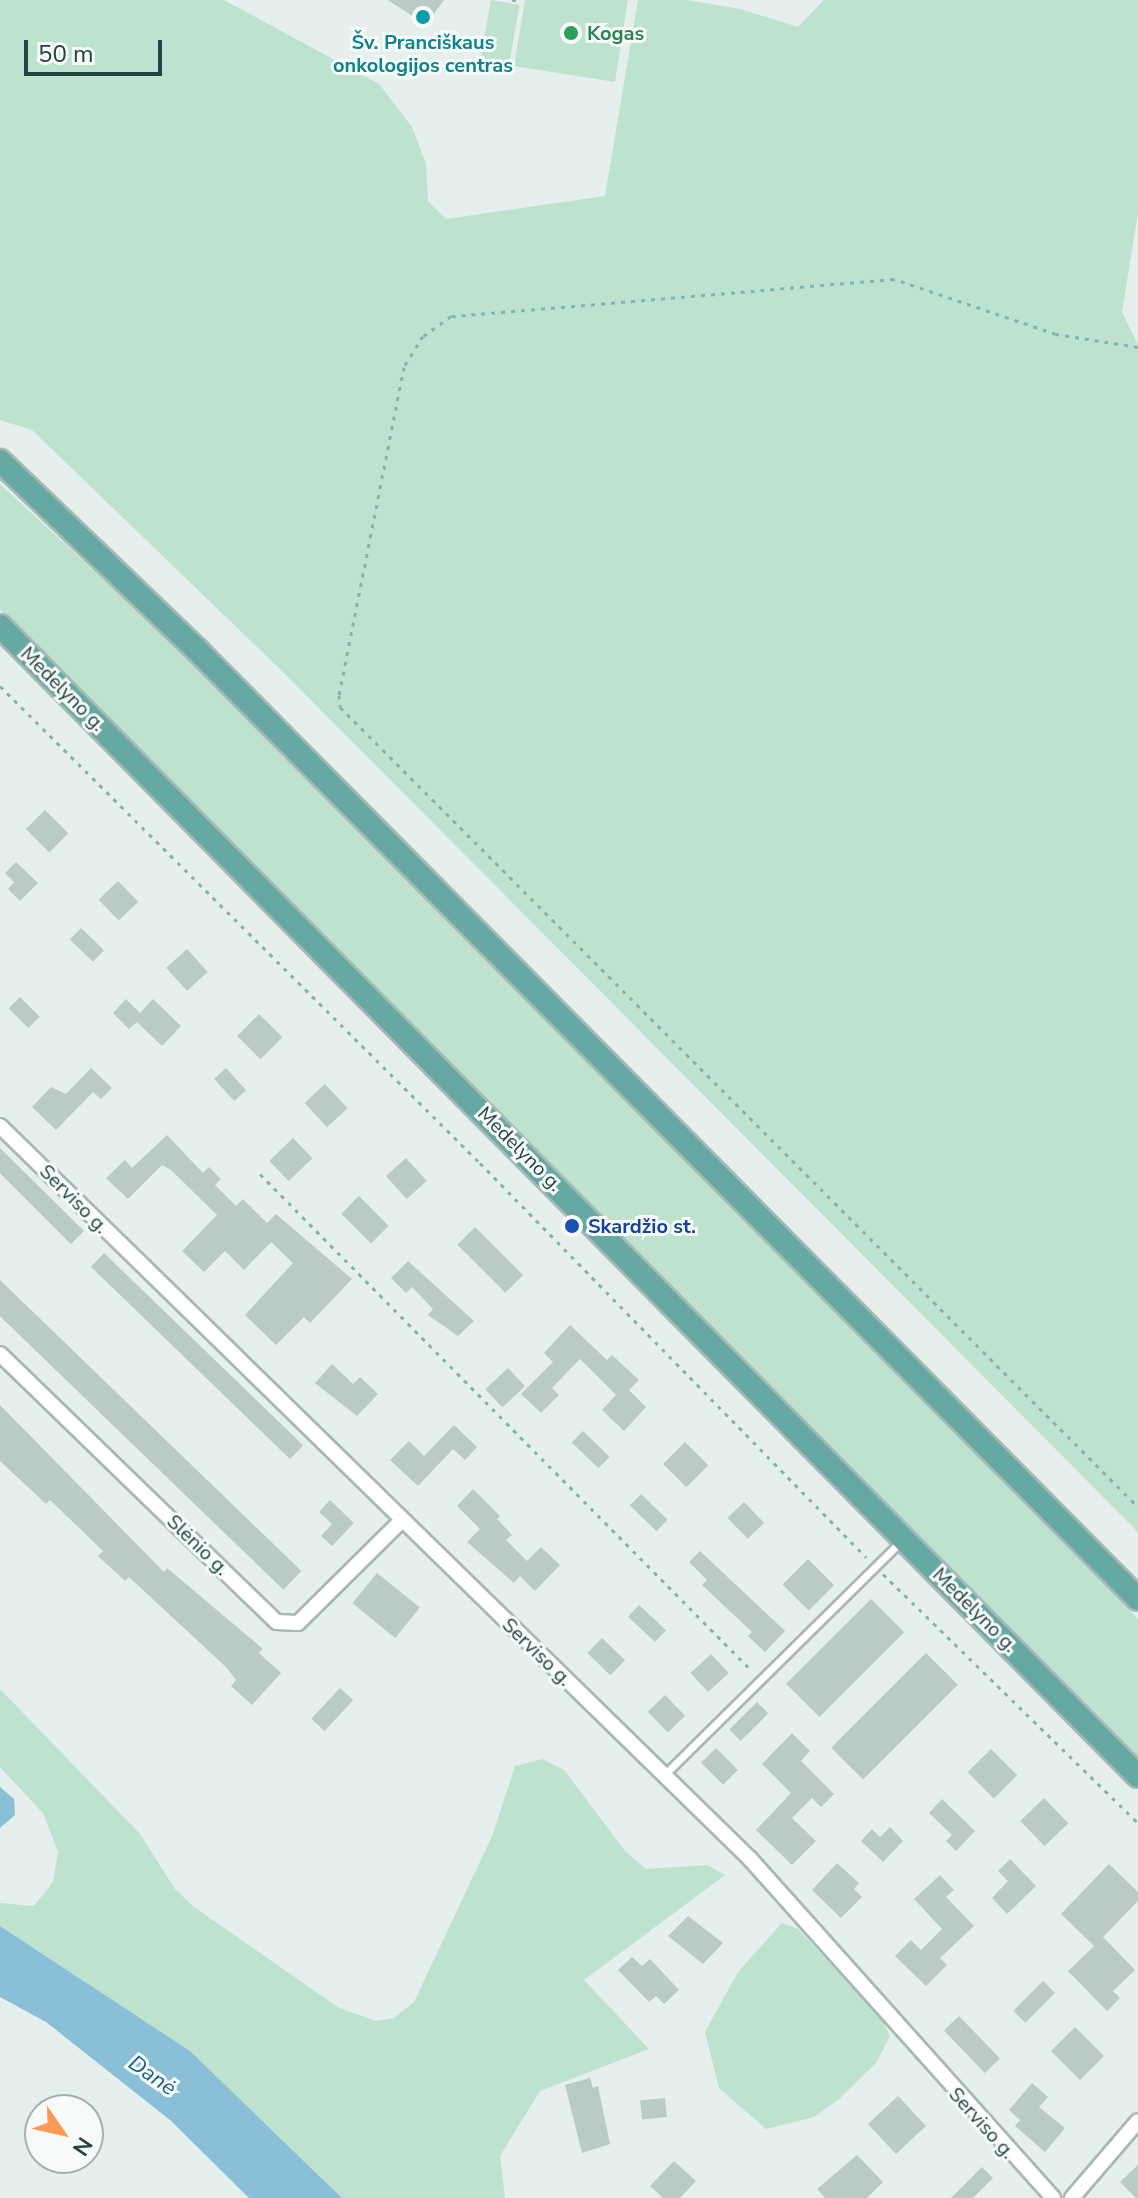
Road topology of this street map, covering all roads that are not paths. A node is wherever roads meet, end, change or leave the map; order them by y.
1 (4, 467) edge
2 (0, 626) edge
3 (0, 1126) edge
4 (0, 1354) edge
5 (400, 1522) junction
6 (904, 1538) junction
7 (1138, 1599) edge
8 (665, 1774) junction
9 (1138, 1776) edge
10 (1138, 2121) edge
11 (1053, 2198) edge
12 (1072, 2198) edge

1 - 7 main road
2 - 6 main road, Medelyno g.
3 - 5 street, Serviso g.
4 - 5 street, Slėnio g.
5 - 8 street, Serviso g.
6 - 8 lane
6 - 9 main road, Medelyno g.
8 - 11 street, Serviso g.
10 - 12 street

